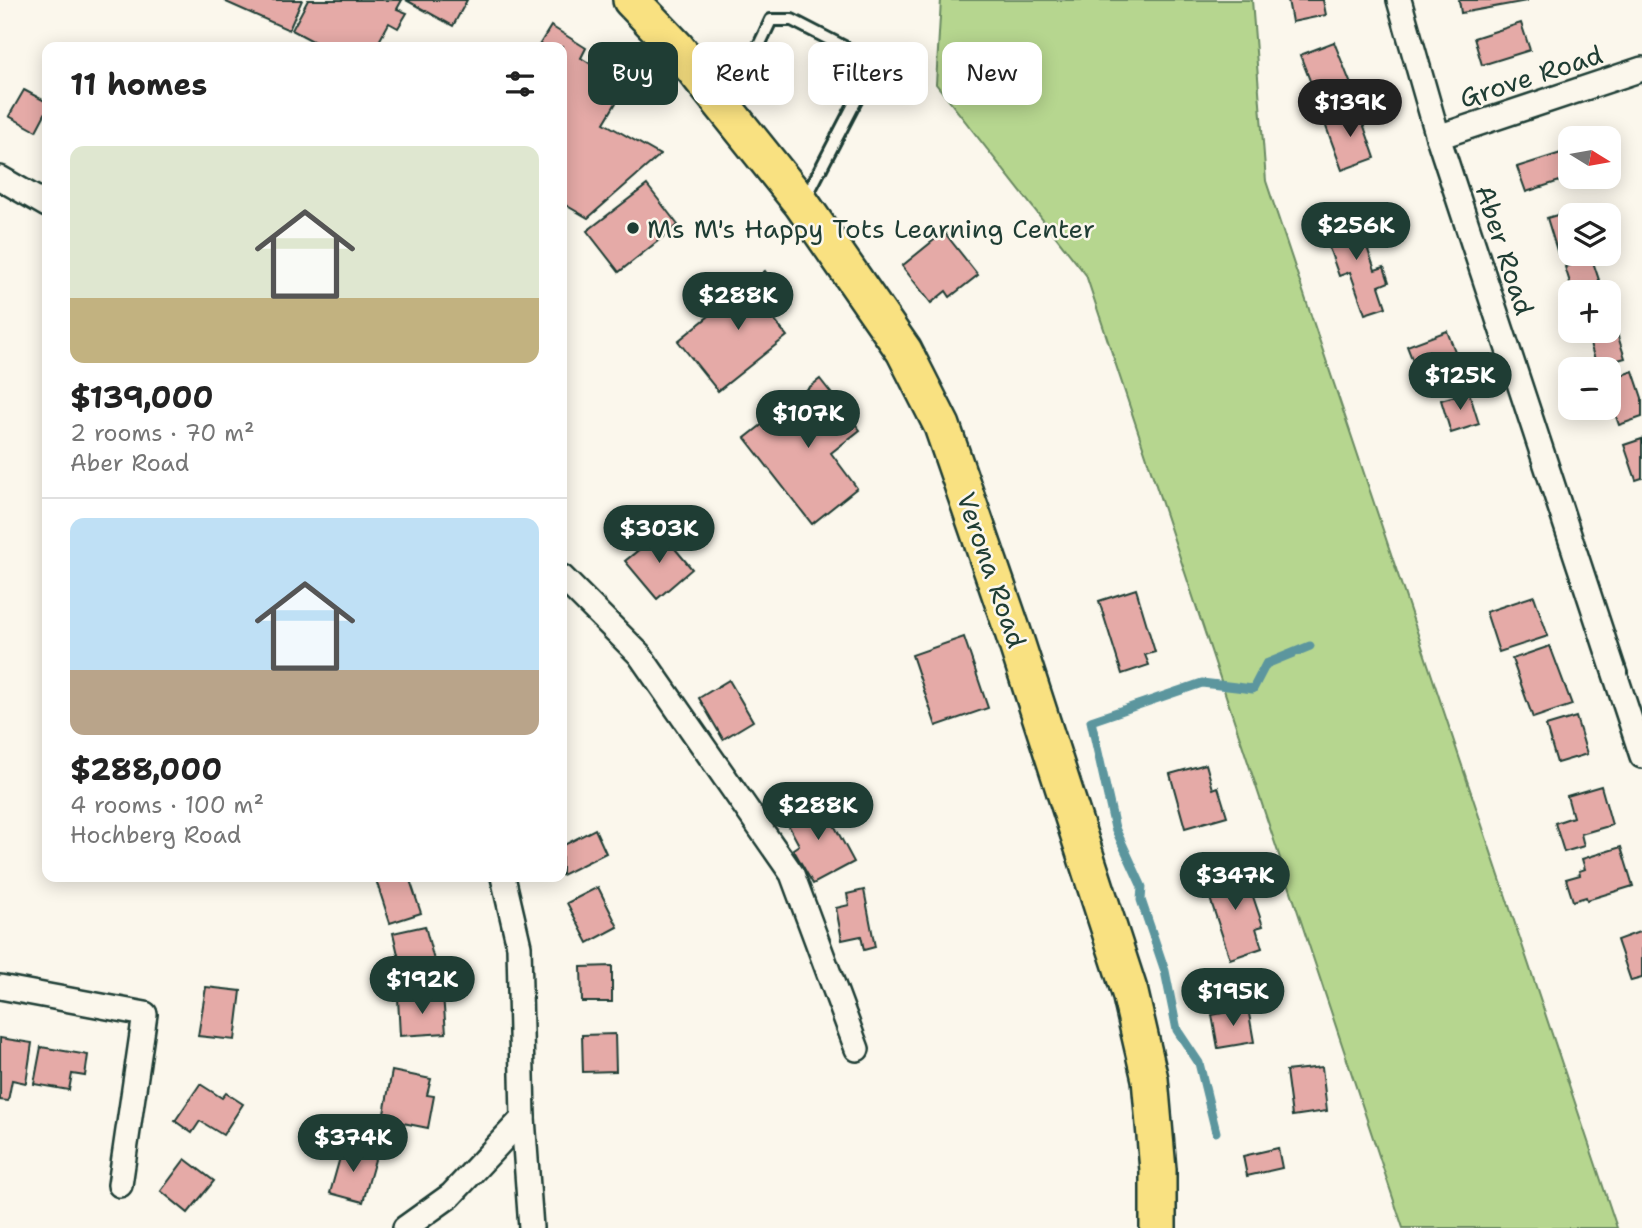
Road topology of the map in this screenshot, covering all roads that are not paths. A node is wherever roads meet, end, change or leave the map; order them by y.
1 (631, 0) edge
2 (1399, 0) edge
3 (1642, 69) edge
4 (728, 111) junction
5 (1438, 137) junction
6 (0, 178) edge
7 (42, 202) edge
8 (802, 204) junction
9 (567, 583) edge
10 (1642, 756) edge
11 (504, 882) edge
12 (0, 987) edge
13 (857, 1049) dead end
14 (523, 1118) junction
15 (120, 1185) dead end
16 (405, 1228) edge
17 (531, 1228) edge
18 (1158, 1228) edge

1 - 4 main road, Verona Road
2 - 5 street, Aber Road
3 - 5 street, Grove Road
4 - 8 main road, Verona Road
4 - 8 lane
5 - 10 street, Aber Road
6 - 7 street
8 - 18 main road, Verona Road
9 - 13 street
11 - 14 street
12 - 15 street
14 - 16 street
14 - 17 street

